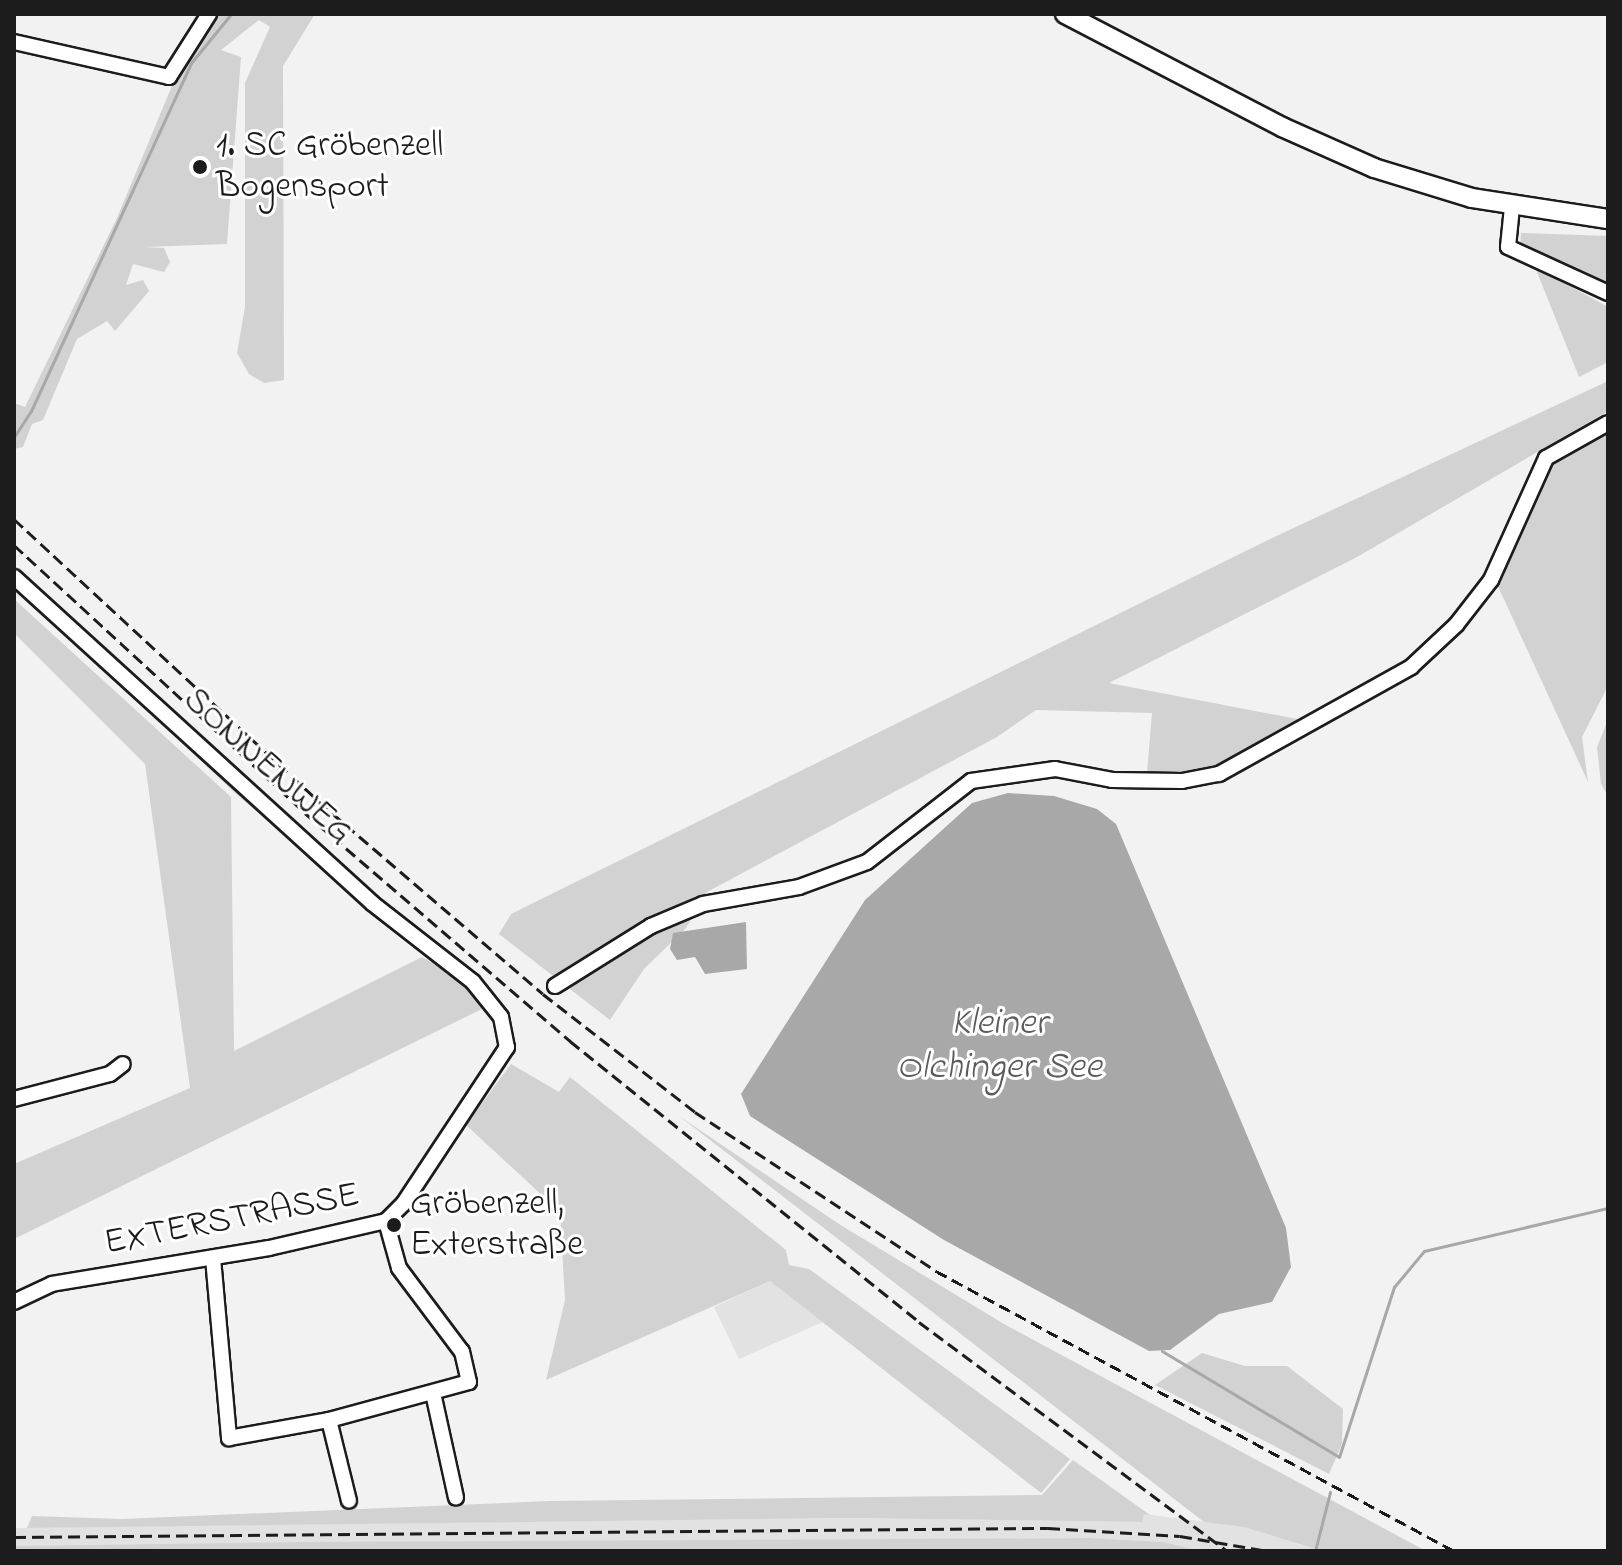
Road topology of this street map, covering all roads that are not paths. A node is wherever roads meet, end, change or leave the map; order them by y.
1 (209, 14) edge
2 (1065, 14) edge
3 (14, 42) edge
4 (1512, 207) junction
5 (1608, 219) edge
6 (1608, 293) edge
7 (1608, 423) edge
8 (14, 577) edge
9 (555, 986) dead end
10 (485, 994) joint
11 (123, 1064) dead end
12 (14, 1099) edge
13 (386, 1221) junction
14 (213, 1258) junction
15 (14, 1302) edge
16 (433, 1393) junction
17 (329, 1420) junction
18 (456, 1498) dead end
19 (349, 1501) dead end

1 - 3 street
2 - 4 main road
4 - 5 main road
4 - 6 street
7 - 9 street
8 - 10 street, SONNENWEG
10 - 13 street, EXTERSTRASSE
11 - 12 street
13 - 14 street, EXTERSTRASSE
13 - 16 street
14 - 15 street, EXTERSTRASSE
14 - 17 street
16 - 17 street
16 - 18 street
17 - 19 street

